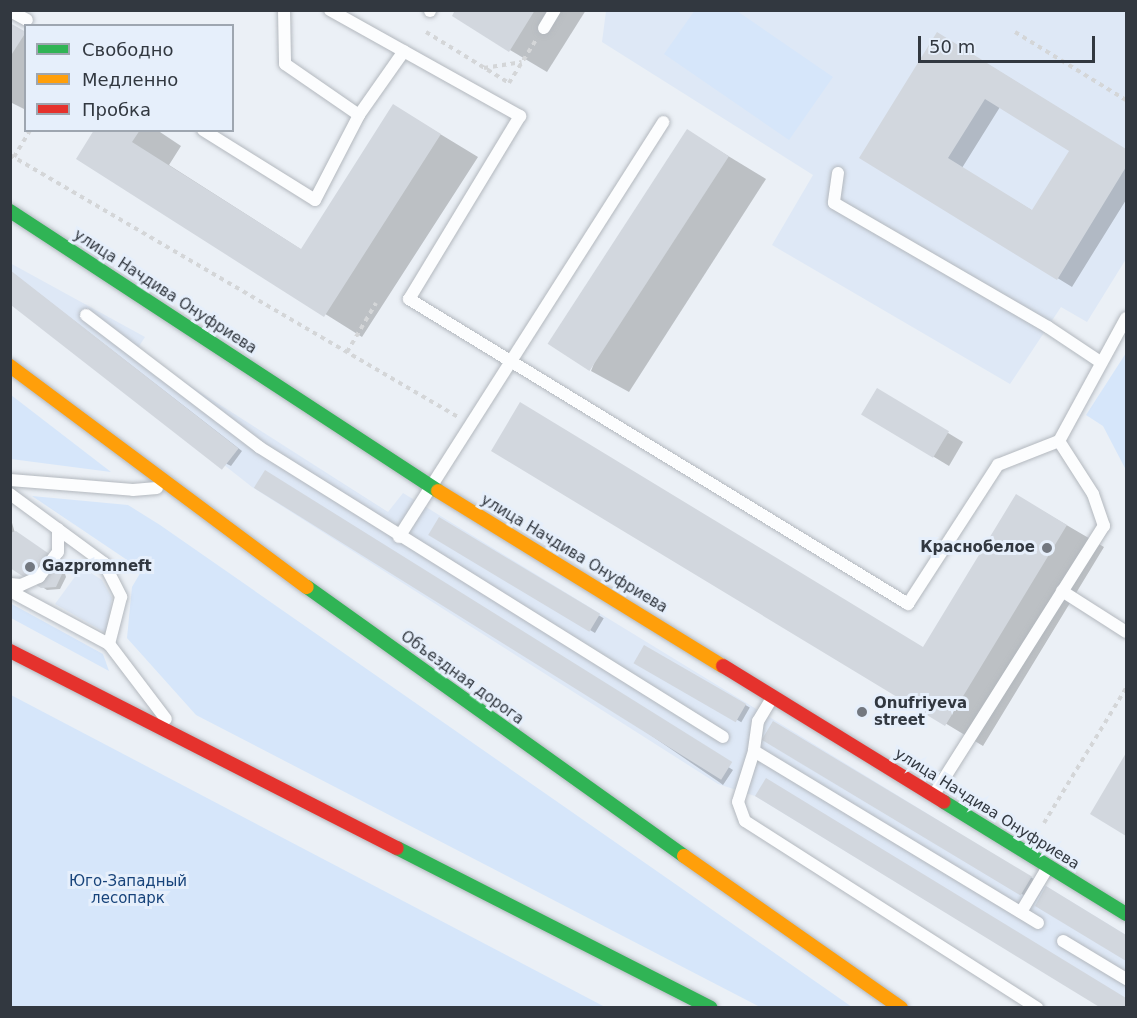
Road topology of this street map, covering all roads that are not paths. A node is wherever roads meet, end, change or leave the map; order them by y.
1 (284, 10) edge
2 (330, 10) edge
3 (555, 10) edge
4 (10, 11) edge
5 (27, 20) dead end
6 (544, 28) road end
7 (407, 53) junction
8 (359, 115) junction
9 (663, 122) dead end
10 (206, 132) edge
11 (838, 173) dead end
12 (10, 211) edge
13 (86, 315) dead end
14 (1126, 318) edge
15 (1099, 361) junction
16 (511, 364) junction
17 (10, 366) edge
18 (1059, 441) junction
19 (10, 480) edge
20 (168, 487) junction
21 (431, 487) junction
22 (10, 494) edge
23 (58, 529) junction
24 (399, 537) junction
25 (10, 584) edge
26 (10, 591) edge
27 (1062, 591) junction
28 (1126, 632) edge
29 (109, 645) junction
30 (10, 651) edge
31 (774, 694) junction
32 (179, 737) junction
33 (723, 737) dead end
34 (754, 751) junction
35 (933, 796) junction
36 (1048, 867) junction
37 (1021, 912) junction
38 (1126, 914) edge
39 (1038, 923) dead end
40 (1063, 941) dead end
41 (1126, 979) edge
42 (711, 1008) edge
43 (901, 1008) edge
44 (1037, 1008) edge

1 - 8 lane
2 - 7 lane
3 - 6 lane
4 - 5 lane
7 - 8 lane
7 - 16 lane
8 - 10 lane
9 - 16 lane
11 - 15 lane
12 - 21 main road, улица Начдива Онуфриева
13 - 24 lane
14 - 15 lane
15 - 18 lane
16 - 18 lane
16 - 21 lane
17 - 20 main road, Объездная дорога
18 - 27 lane
19 - 20 lane
20 - 43 main road, Объездная дорога
21 - 24 lane
21 - 31 main road, улица Начдива Онуфриева
22 - 23 lane
23 - 25 lane
23 - 29 lane
24 - 33 lane
26 - 29 lane
27 - 28 lane
27 - 35 lane
29 - 32 lane
30 - 32 main road
31 - 34 lane
31 - 35 main road, улица Начдива Онуфриева
32 - 42 main road
34 - 37 lane
34 - 44 lane
35 - 36 main road, улица Начдива Онуфриева
36 - 37 lane
36 - 38 main road, улица Начдива Онуфриева
37 - 39 lane
40 - 41 lane

